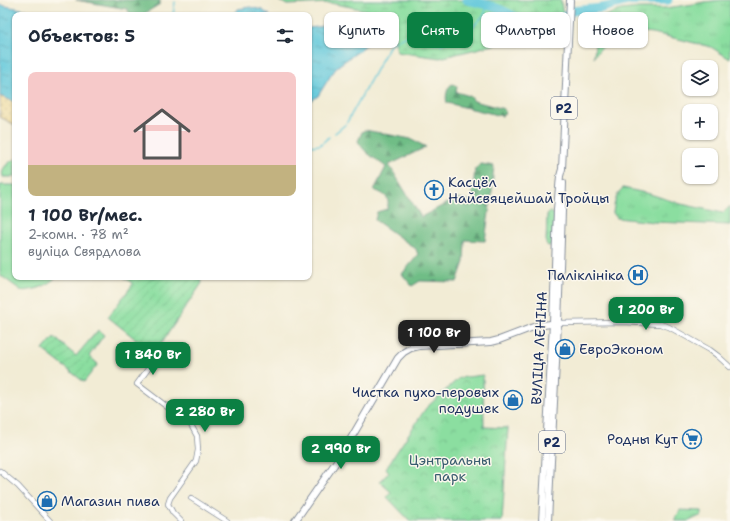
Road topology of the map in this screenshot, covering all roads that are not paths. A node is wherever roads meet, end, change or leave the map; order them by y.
1 (570, 0) edge
2 (555, 323) junction
3 (156, 358) dead end
4 (730, 367) edge
5 (0, 471) edge
6 (191, 498) dead end
7 (50, 521) edge
8 (181, 521) edge
9 (227, 521) edge
10 (295, 521) edge
11 (542, 521) edge
12 (548, 521) edge

1 - 2 main road, ВУЛІЦА ЛЕНІНА / Р2
2 - 4 street
2 - 10 main road
2 - 11 main road, ВУЛІЦА ЛЕНІНА / Р2
2 - 12 main road, ВУЛІЦА ЛЕНІНА / Р2
3 - 8 street
5 - 7 street
6 - 9 street

